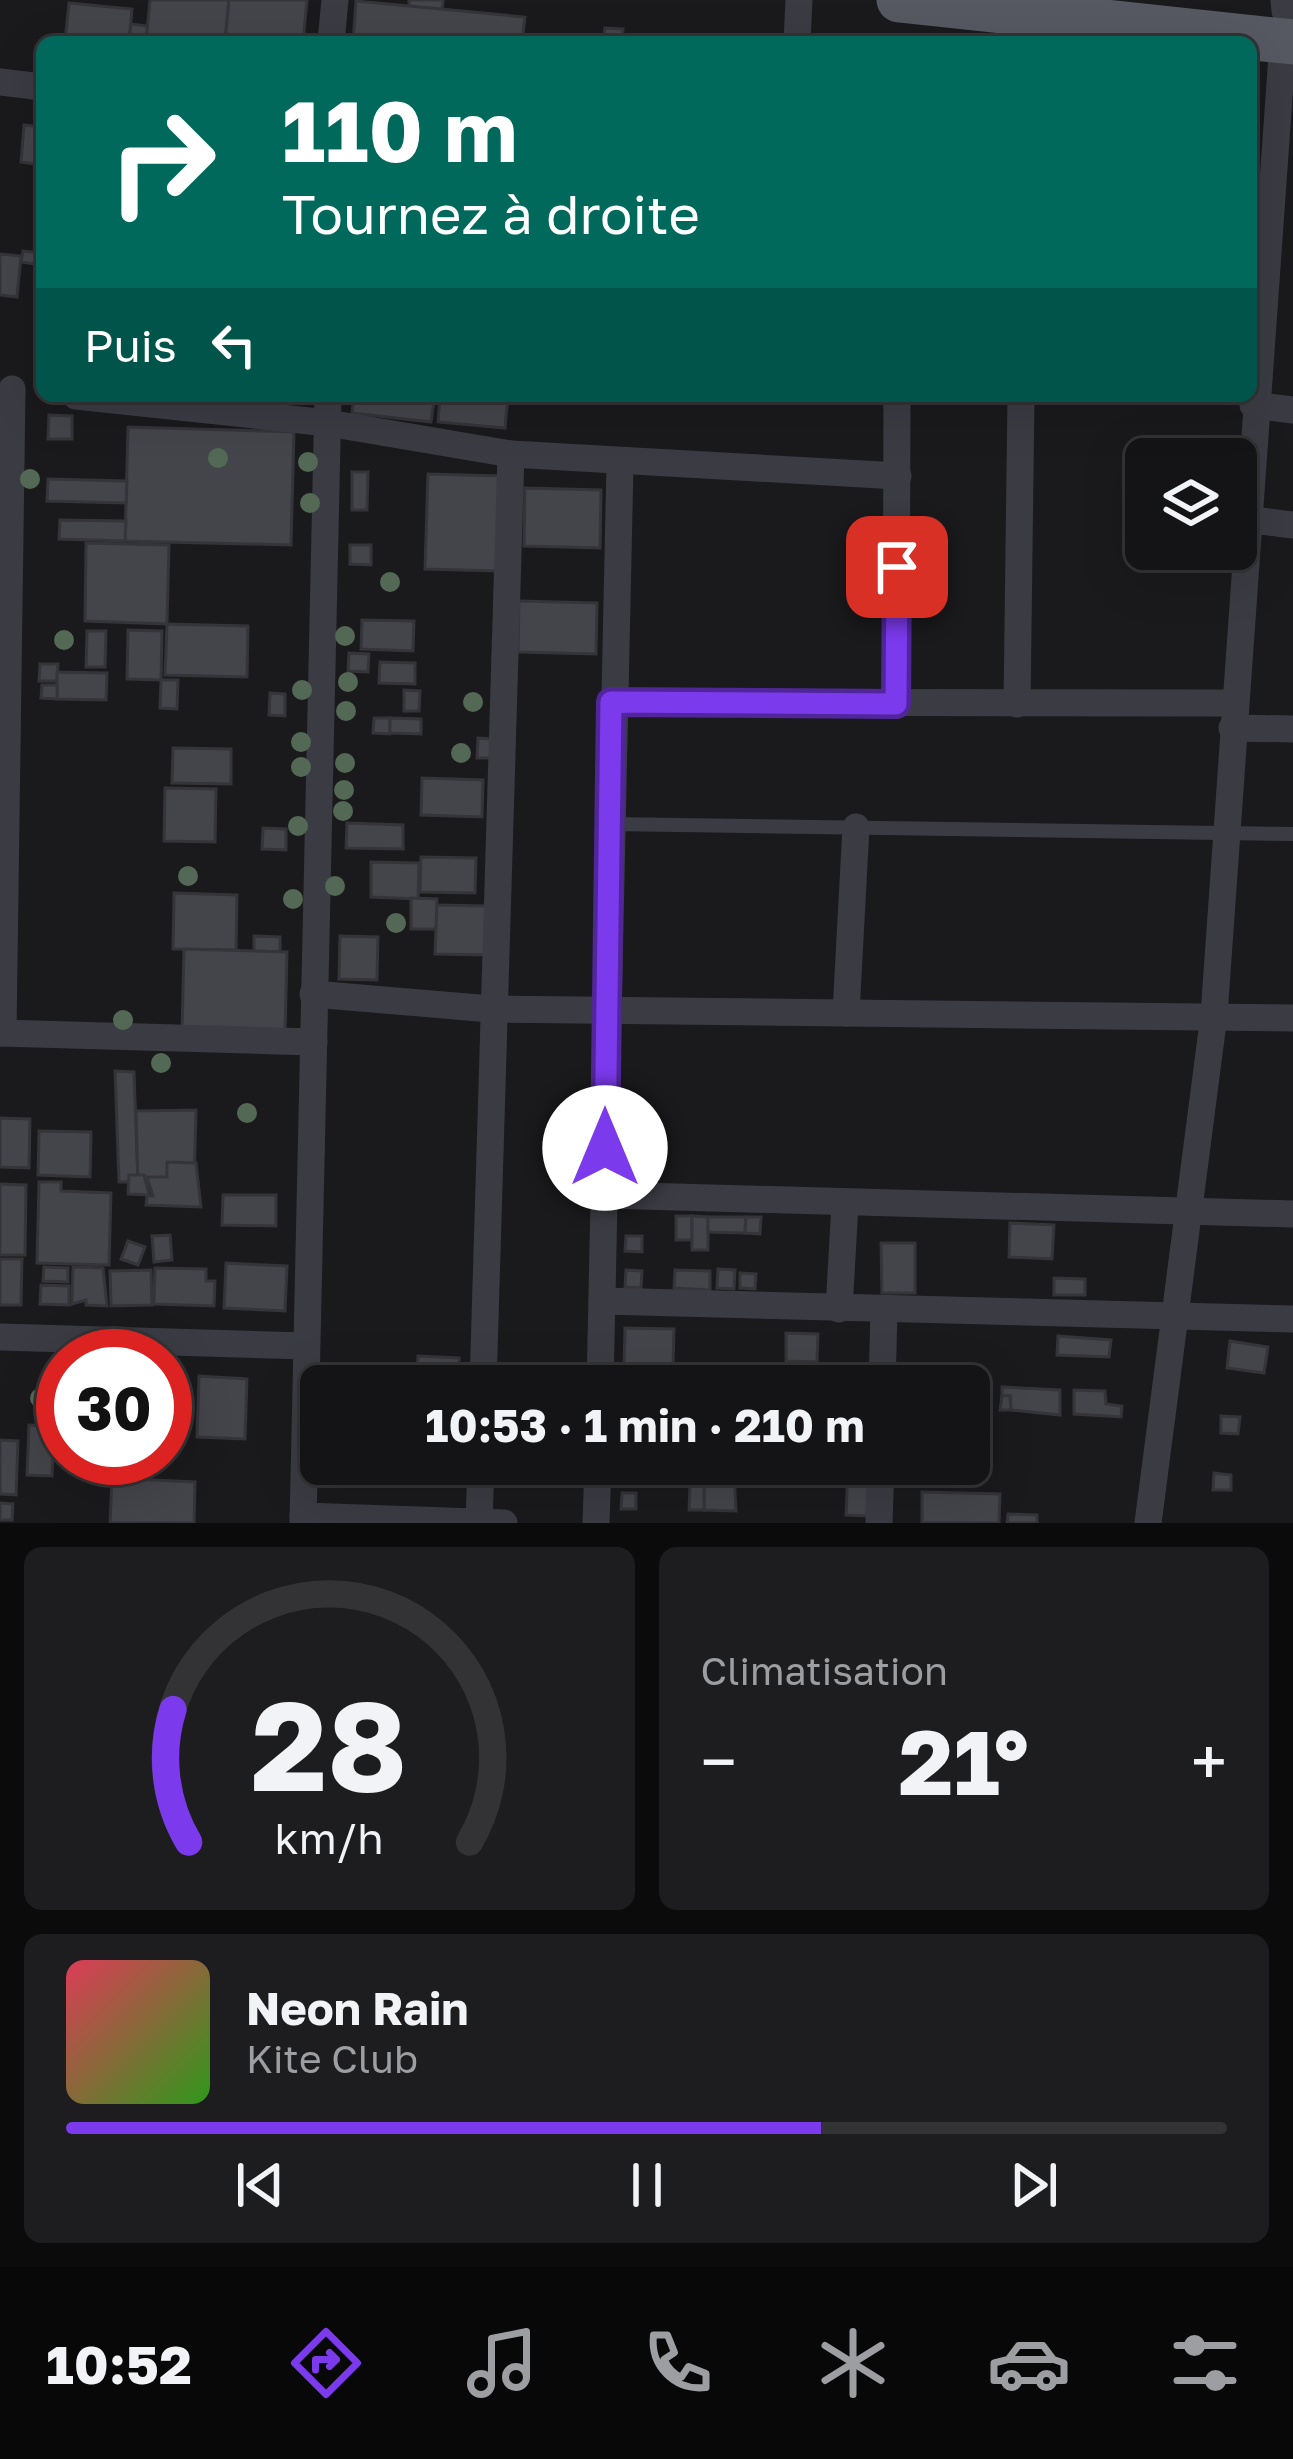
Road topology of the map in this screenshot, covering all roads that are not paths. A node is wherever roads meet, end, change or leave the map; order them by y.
1 (335, 0) edge
2 (799, 0) edge
3 (899, 0) edge
4 (1178, 0) edge
5 (1288, 21) edge
6 (332, 36) edge
7 (797, 36) edge
8 (0, 82) edge
9 (36, 86) edge
10 (1271, 212) edge
11 (1257, 362) edge
12 (6, 388) edge
13 (36, 391) edge
14 (184, 402) edge
15 (898, 402) edge
16 (1021, 402) edge
17 (1253, 402) edge
18 (1253, 405) junction
19 (328, 410) edge
20 (1293, 410) edge
21 (1251, 438) edge
22 (511, 454) junction
23 (620, 464) junction
24 (898, 476) junction
25 (1257, 520) edge
26 (1293, 525) edge
27 (1242, 570) edge
28 (5, 594) edge
29 (611, 702) junction
30 (896, 704) junction
31 (1017, 704) junction
32 (1232, 715) junction
33 (1293, 729) edge
34 (609, 824) junction
35 (856, 827) junction
36 (1228, 833) junction
37 (1293, 834) edge
38 (2, 882) edge
39 (314, 994) junction
40 (491, 1009) junction
41 (606, 1010) junction
42 (846, 1013) junction
43 (1214, 1015) junction
44 (1293, 1018) edge
45 (1, 1033) edge
46 (314, 1042) junction
47 (605, 1195) junction
48 (845, 1204) junction
49 (1190, 1213) junction
50 (1293, 1214) edge
51 (603, 1300) junction
52 (839, 1309) junction
53 (884, 1310) junction
54 (1176, 1317) junction
55 (1293, 1319) edge
56 (0, 1337) edge
57 (305, 1346) junction
58 (483, 1365) edge
59 (601, 1365) edge
60 (883, 1365) edge
61 (480, 1485) edge
62 (597, 1485) edge
63 (880, 1485) edge
64 (303, 1519) edge
65 (479, 1522) edge
66 (504, 1523) edge
67 (596, 1523) edge
68 (879, 1523) edge
69 (1148, 1523) edge

1 - 6 street
2 - 7 street
3 - 5 main road
4 - 5 main road
5 - 10 street
8 - 9 street
10 - 11 street
12 - 13 street
12 - 28 street
14 - 19 street
15 - 24 street
16 - 31 street
17 - 18 street
18 - 20 street
18 - 21 street
19 - 22 street
19 - 39 street
22 - 23 street
22 - 40 street
23 - 24 street
23 - 29 street
24 - 30 street
25 - 26 street
27 - 32 street
28 - 38 street
29 - 30 street
29 - 34 street
30 - 31 street
31 - 32 street
32 - 33 street
32 - 36 street
34 - 35 lane
34 - 41 street
35 - 36 lane
35 - 42 street
36 - 37 lane
36 - 43 street
38 - 45 street
39 - 40 street
39 - 46 street
40 - 41 street
40 - 58 street
41 - 42 street
41 - 47 street
42 - 43 street
43 - 44 street
43 - 49 street
45 - 46 street
46 - 57 street
47 - 48 street
47 - 51 street
48 - 49 street
48 - 52 street
49 - 50 street
49 - 54 street
51 - 52 street
51 - 59 street
52 - 53 street
53 - 54 street
53 - 60 street
54 - 55 street
54 - 69 street
56 - 57 street
57 - 64 street
61 - 65 street
62 - 67 street
63 - 68 street
64 - 65 street
65 - 66 street

